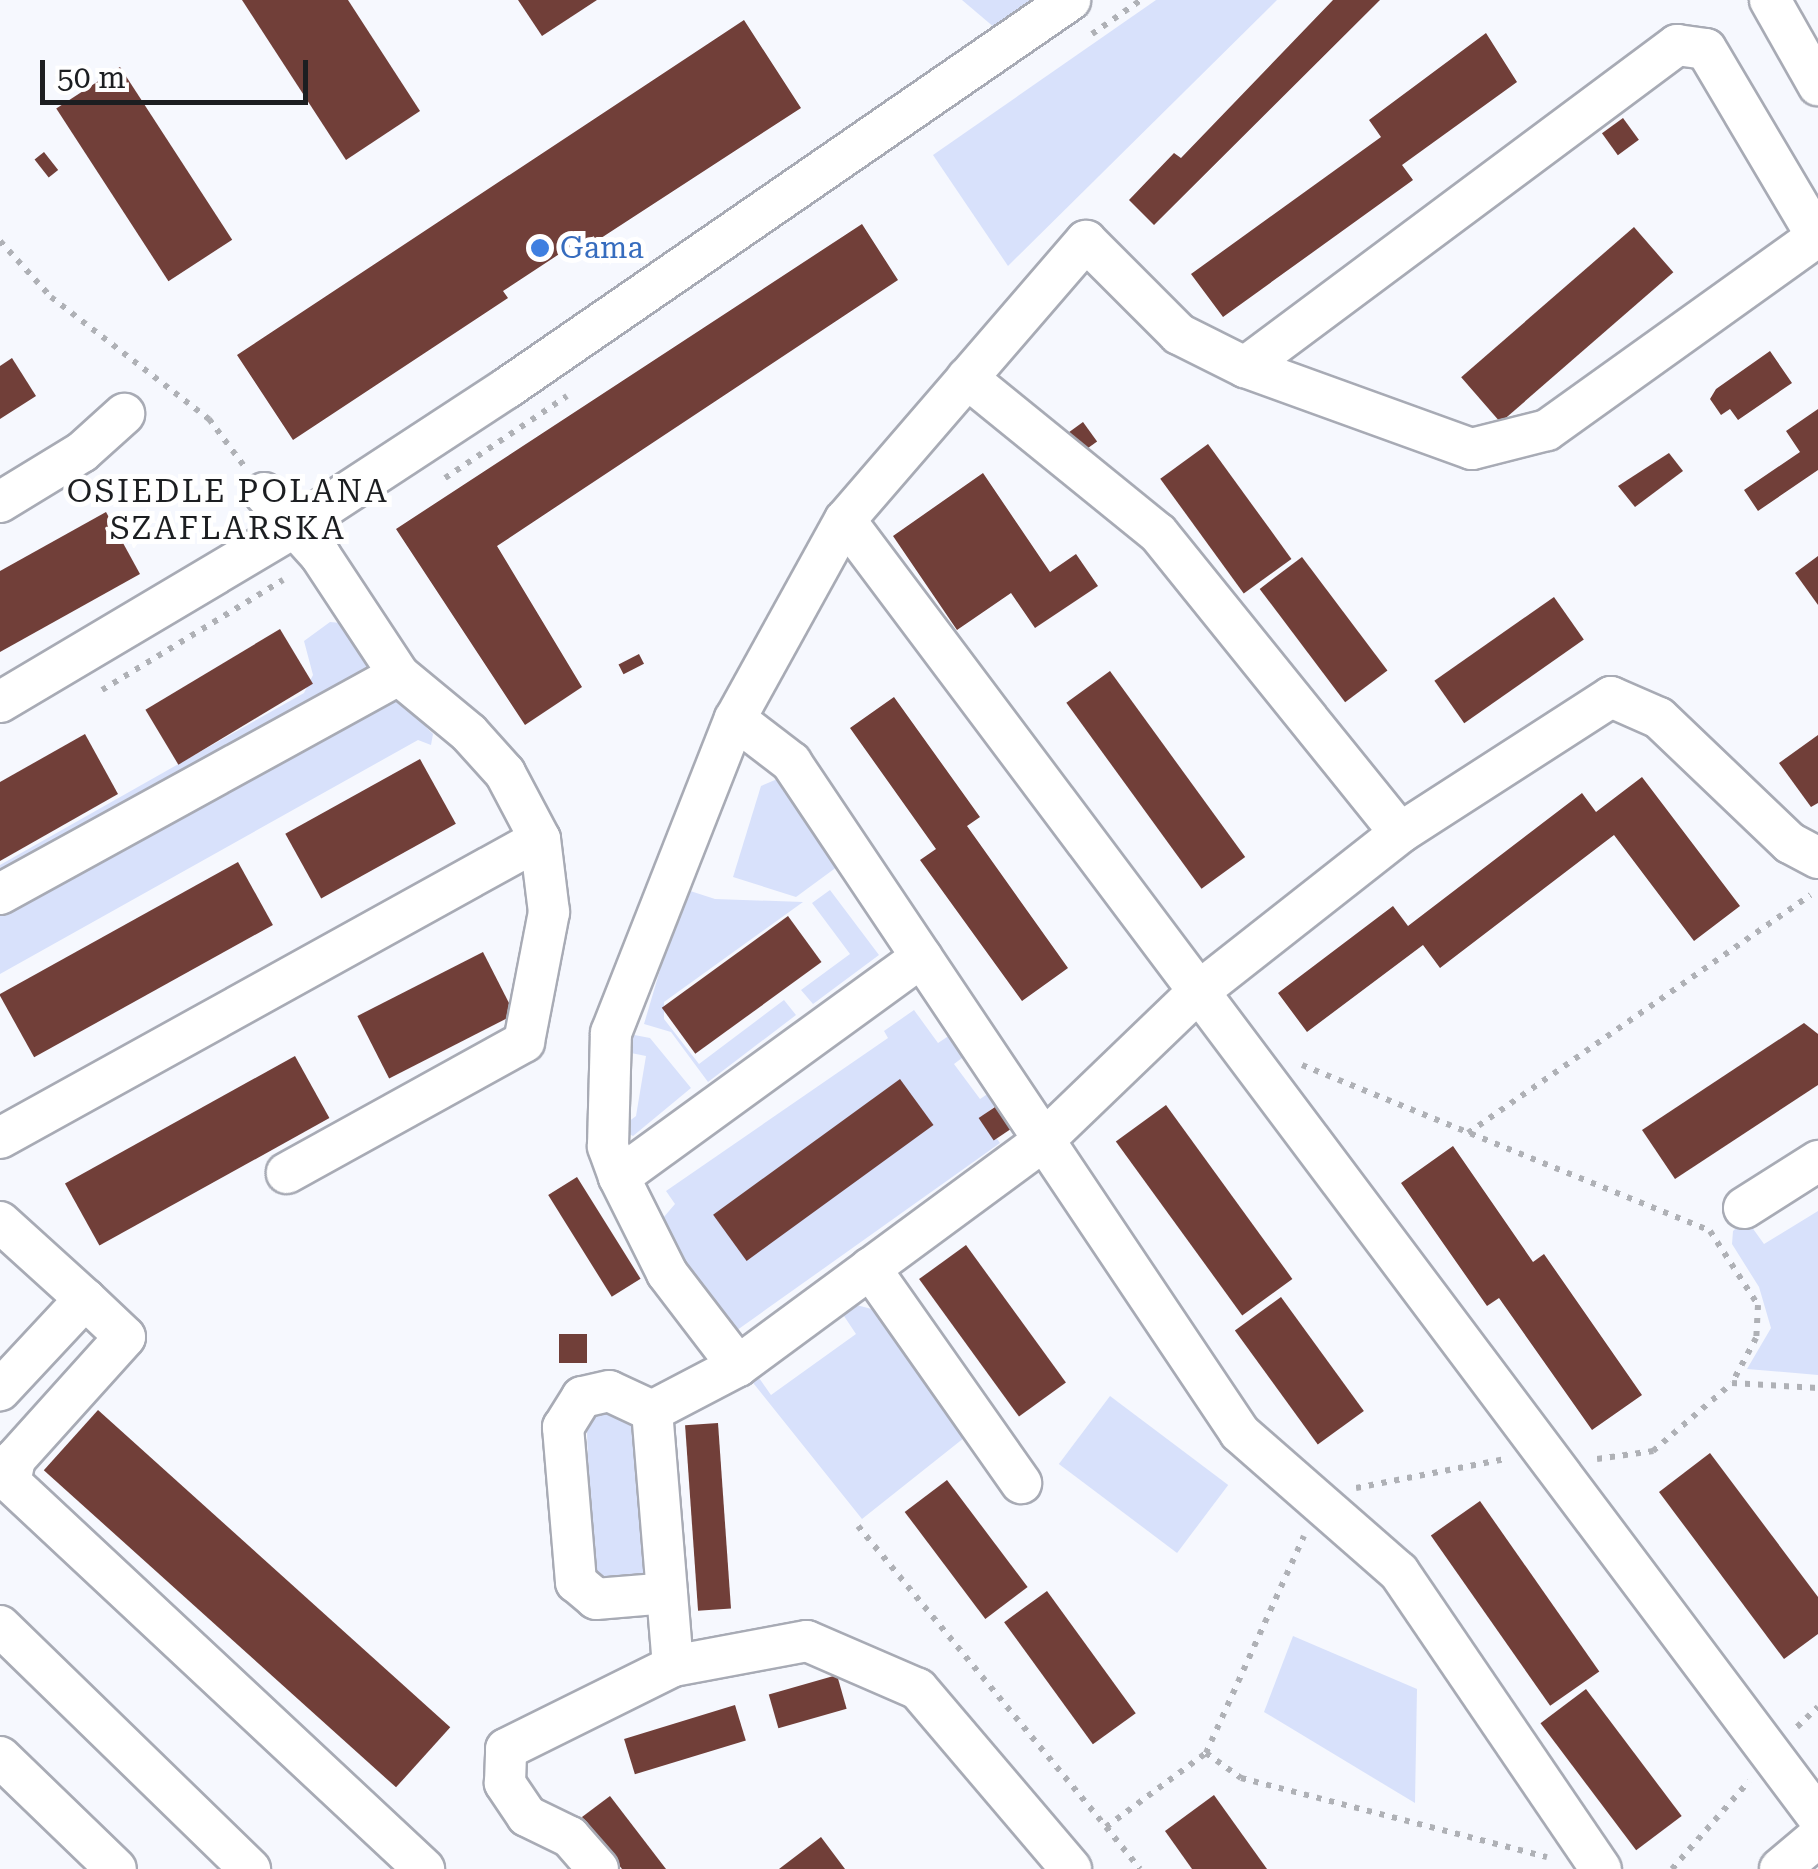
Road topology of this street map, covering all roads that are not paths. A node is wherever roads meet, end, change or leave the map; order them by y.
1 (1070, 0) edge
2 (1770, 0) edge
3 (1818, 84) edge
4 (1818, 237) edge
5 (1244, 366) junction
6 (967, 378) junction
7 (124, 414) dead end
8 (264, 494) road end
9 (0, 502) edge
10 (845, 520) junction
11 (293, 528) junction
12 (399, 676) junction
13 (0, 702) edge
14 (735, 718) junction
15 (1400, 833) junction
16 (540, 839) junction
17 (1818, 858) edge
18 (0, 894) edge
19 (922, 958) junction
20 (1198, 992) junction
21 (0, 1138) edge
22 (1044, 1140) junction
23 (1818, 1162) edge
24 (287, 1173) dead end
25 (618, 1177) junction
26 (1744, 1208) dead end
27 (0, 1222) edge
28 (870, 1268) junction
29 (84, 1299) junction
30 (738, 1366) junction
31 (0, 1390) edge
32 (652, 1411) junction
33 (1020, 1482) dead end
34 (667, 1593) junction
35 (0, 1626) edge
36 (673, 1666) junction
37 (0, 1758) edge
38 (1818, 1817) edge
39 (1818, 1837) edge
40 (1600, 1867) edge
41 (116, 1869) edge
42 (250, 1869) edge
43 (424, 1869) edge
44 (598, 1869) edge
45 (1071, 1869) edge
46 (1780, 1869) edge

1 - 11 street
2 - 3 street
4 - 5 street
4 - 5 street
5 - 6 street
6 - 10 street
6 - 15 street
7 - 9 street
8 - 11 street
10 - 14 street
10 - 20 street
11 - 12 street
11 - 13 street
12 - 16 street
12 - 18 street
14 - 19 street
14 - 25 street
15 - 17 street
15 - 20 street
16 - 21 street
16 - 24 street
19 - 22 street
19 - 25 street
20 - 22 street
20 - 38 street
22 - 28 street
22 - 40 street
23 - 26 street
25 - 30 street
27 - 29 street
28 - 30 street
28 - 33 street
29 - 31 street
29 - 43 street
30 - 32 street
32 - 34 street
32 - 34 street
34 - 36 street
35 - 42 street
36 - 44 street
36 - 45 street
37 - 41 street
39 - 46 street

